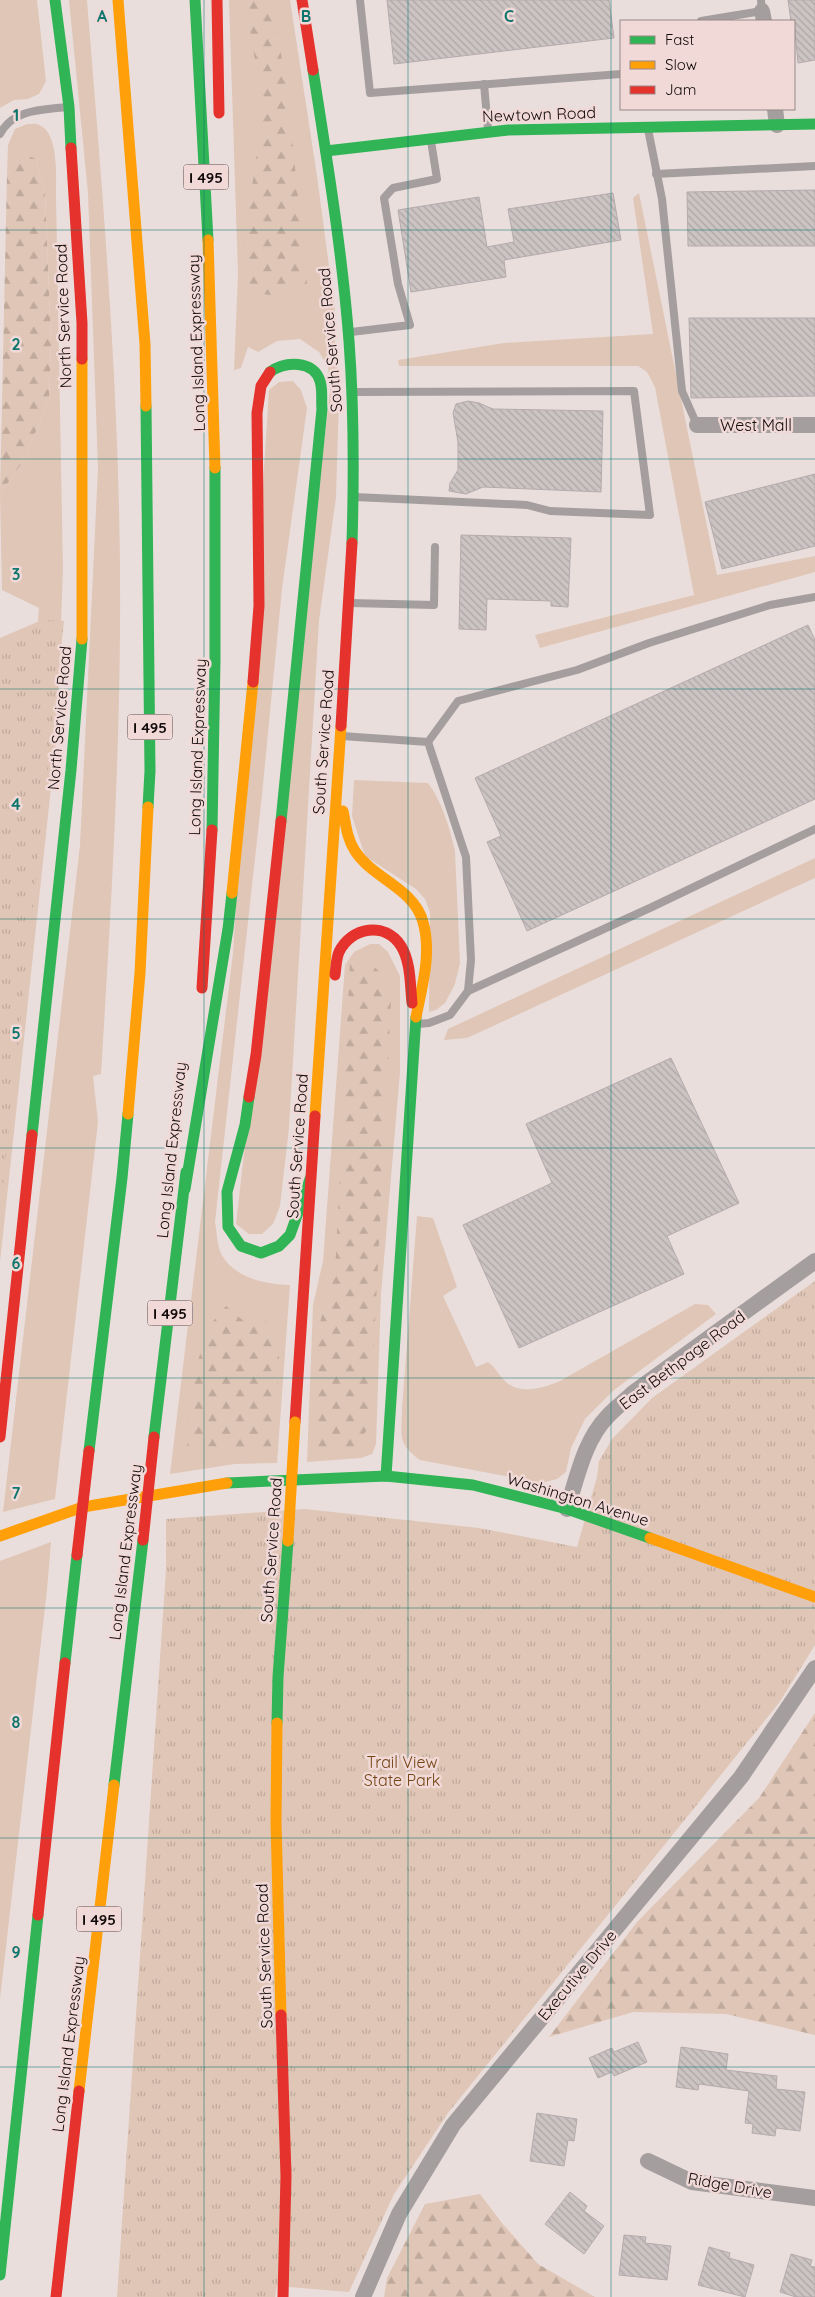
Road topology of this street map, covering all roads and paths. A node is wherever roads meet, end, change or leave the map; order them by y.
1 (54, 0) edge
2 (118, 0) edge
3 (195, 0) edge
4 (217, 0) edge
5 (302, 0) edge
6 (360, 0) edge
7 (762, 11) edge
8 (707, 20) edge
9 (620, 74) edge
10 (484, 84) junction
11 (69, 107) junction
12 (776, 117) edge
13 (219, 123) dead end
14 (815, 124) edge
15 (647, 127) junction
16 (488, 132) junction
17 (0, 134) edge
18 (430, 138) junction
19 (326, 151) junction
20 (815, 166) edge
21 (656, 174) junction
22 (218, 199) dead end
23 (349, 332) junction
24 (214, 354) junction
25 (352, 392) junction
26 (697, 425) joint
27 (815, 425) edge
28 (353, 497) junction
29 (435, 546) dead end
30 (815, 597) edge
31 (348, 603) junction
32 (340, 736) junction
33 (428, 742) junction
34 (337, 775) junction
35 (815, 829) edge
36 (468, 991) junction
37 (201, 1004) dead end
38 (415, 1024) junction
39 (198, 1033) dead end
40 (316, 1100) junction
41 (310, 1179) junction
42 (185, 1189) junction
43 (815, 1261) edge
44 (0, 1437) edge
45 (386, 1476) junction
46 (567, 1509) junction
47 (0, 1536) edge
48 (815, 1597) edge
49 (815, 1668) edge
50 (648, 2161) dead end
51 (815, 2198) edge
52 (0, 2275) edge
53 (56, 2297) edge
54 (283, 2297) edge
55 (364, 2297) edge

1 - 11 main road, North Service Road
2 - 52 main road, I 495, bridge
3 - 24 main road, Long Island Expressway / I 495
4 - 13 main road
5 - 19 main road, South Service Road
6 - 10 lane
7 - 8 lane
9 - 10 lane
10 - 16 lane
11 - 17 lane
11 - 44 main road, North Service Road
12 - 14 main road, Newtown Road
12 - 15 main road, Newtown Road
15 - 16 main road, Newtown Road
15 - 21 lane
16 - 18 main road, Newtown Road
18 - 19 main road, Newtown Road
18 - 23 lane
19 - 23 main road, South Service Road
20 - 21 lane
21 - 26 lane
22 - 24 main road
23 - 25 main road, South Service Road
24 - 37 main road, Long Island Expressway / I 495
25 - 28 main road, South Service Road
25 - 28 lane
26 - 27 street, West Mall
28 - 31 main road, South Service Road
29 - 31 lane
30 - 33 lane
31 - 32 main road, South Service Road
32 - 33 lane
32 - 34 main road, South Service Road
33 - 36 lane
34 - 38 main road
34 - 40 main road, South Service Road
35 - 36 lane
36 - 38 lane
38 - 40 main road
38 - 45 main road
39 - 42 main road, Long Island Expressway / I 495
40 - 41 main road, South Service Road
41 - 42 main road
41 - 54 main road, South Service Road, bridge
42 - 53 main road, Long Island Expressway / I 495, bridge
43 - 46 street, East Bethpage Road
45 - 46 main road, Washington Avenue
45 - 47 main road, Washington Avenue
46 - 48 main road, Washington Avenue
49 - 55 street, Executive Drive
50 - 51 street, Ridge Drive

